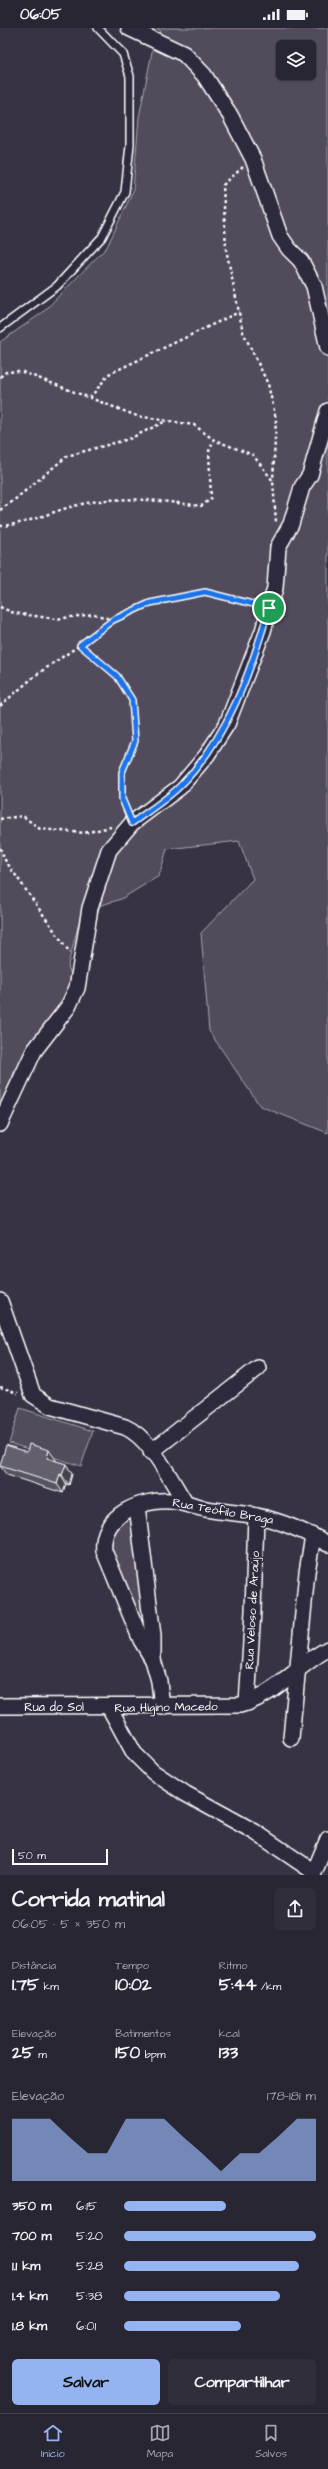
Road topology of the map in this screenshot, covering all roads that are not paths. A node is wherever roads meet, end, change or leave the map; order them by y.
1 (98, 28) edge
2 (129, 28) edge
3 (0, 328) edge
4 (328, 348) edge
5 (328, 411) edge
6 (0, 1124) edge
7 (0, 1301) edge
8 (258, 1368) dead end
9 (152, 1452) junction
10 (186, 1504) junction
11 (137, 1506) junction
12 (256, 1516) junction
13 (313, 1536) junction
14 (328, 1544) edge
15 (328, 1648) edge
16 (152, 1660) junction
17 (298, 1670) junction
18 (247, 1703) junction
19 (0, 1706) edge
20 (109, 1707) junction
21 (162, 1707) junction
22 (291, 1738) dead end
23 (328, 1839) edge
24 (314, 1873) edge

1 - 3 lane
2 - 4 street
5 - 6 street
7 - 9 street
8 - 9 street
9 - 10 street
10 - 11 street, Rua Teófilo Braga
10 - 12 street, Rua Teófilo Braga
11 - 16 street, Rua Teófilo Braga
11 - 16 street, Rua Teófilo Braga
12 - 13 street, Rua Teófilo Braga
12 - 18 street, Rua Veloso de Araújo
13 - 14 street, Rua Teófilo Braga
13 - 17 street
15 - 17 street, Rua Higino Macedo
16 - 21 street, Rua Teófilo Braga
17 - 18 street, Rua Higino Macedo
17 - 22 street
18 - 21 street, Rua Higino Macedo
19 - 20 street, Rua do Sol
20 - 21 street, Rua Higino Macedo
20 - 24 street, Rua Higino Macedo
23 - 24 street

